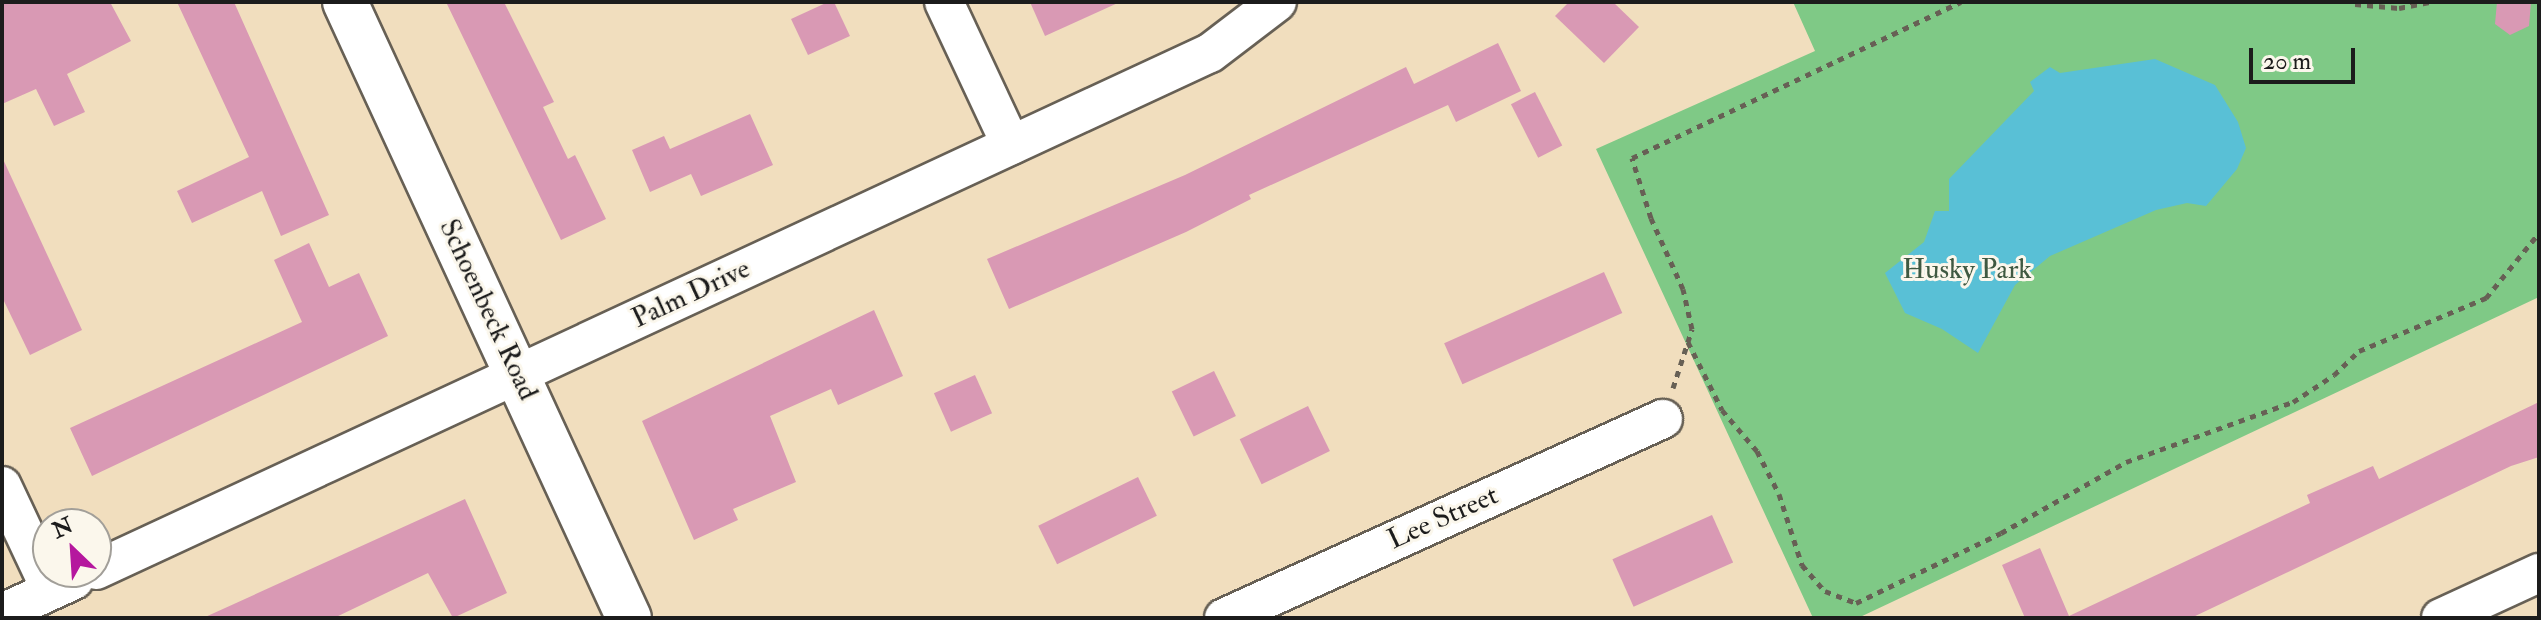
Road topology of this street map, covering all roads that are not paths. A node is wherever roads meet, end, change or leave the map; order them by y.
1 (345, 2) edge
2 (944, 2) edge
3 (1277, 2) edge
4 (1011, 145) junction
5 (518, 374) junction
6 (1663, 419) road end
7 (2, 486) edge
8 (112, 563) edge
9 (2539, 573) edge
10 (56, 588) edge
11 (51, 590) junction
12 (2, 613) edge
13 (629, 618) edge
14 (1224, 618) edge
15 (2441, 618) edge

1 - 5 main road, Schoenbeck Road
2 - 4 street
3 - 4 street, Palm Drive
4 - 5 street, Palm Drive
5 - 8 street, Palm Drive
5 - 13 main road, Schoenbeck Road
6 - 14 street, Lee Street
7 - 11 street
9 - 15 street
10 - 11 street, Palm Drive
11 - 12 street, Palm Drive

